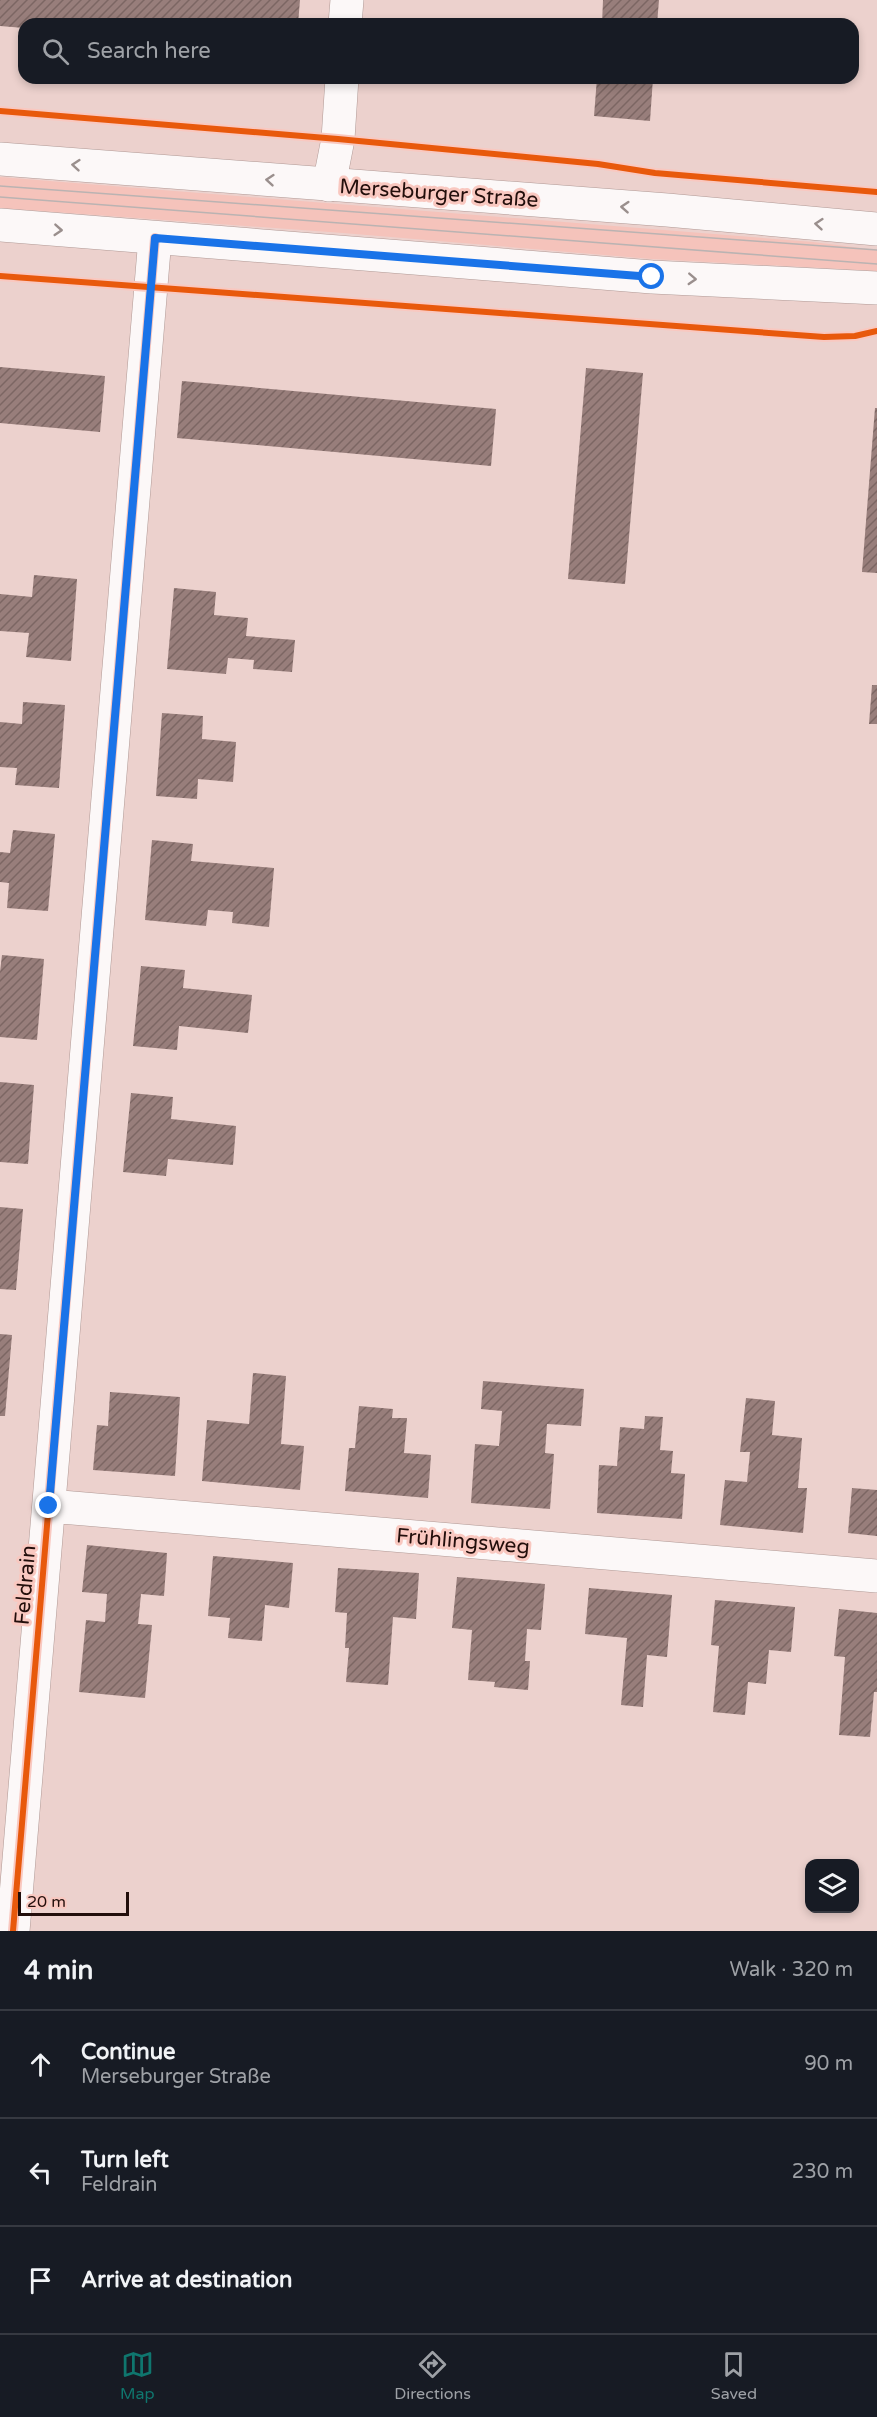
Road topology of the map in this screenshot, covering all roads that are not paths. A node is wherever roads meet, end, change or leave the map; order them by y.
1 (347, 0) edge
2 (346, 18) edge
3 (342, 84) edge
4 (0, 159) edge
5 (329, 185) junction
6 (0, 225) edge
7 (877, 229) edge
8 (155, 238) junction
9 (877, 288) edge
10 (49, 1506) junction
11 (877, 1576) edge
12 (13, 1931) edge

1 - 2 street
3 - 5 street
5 -> 4 street, Merseburger Straße
7 -> 5 street, Merseburger Straße
6 -> 8 street
8 -> 9 street
8 - 10 street, Feldrain
10 - 11 street, Frühlingsweg
10 - 12 street, Feldrain

